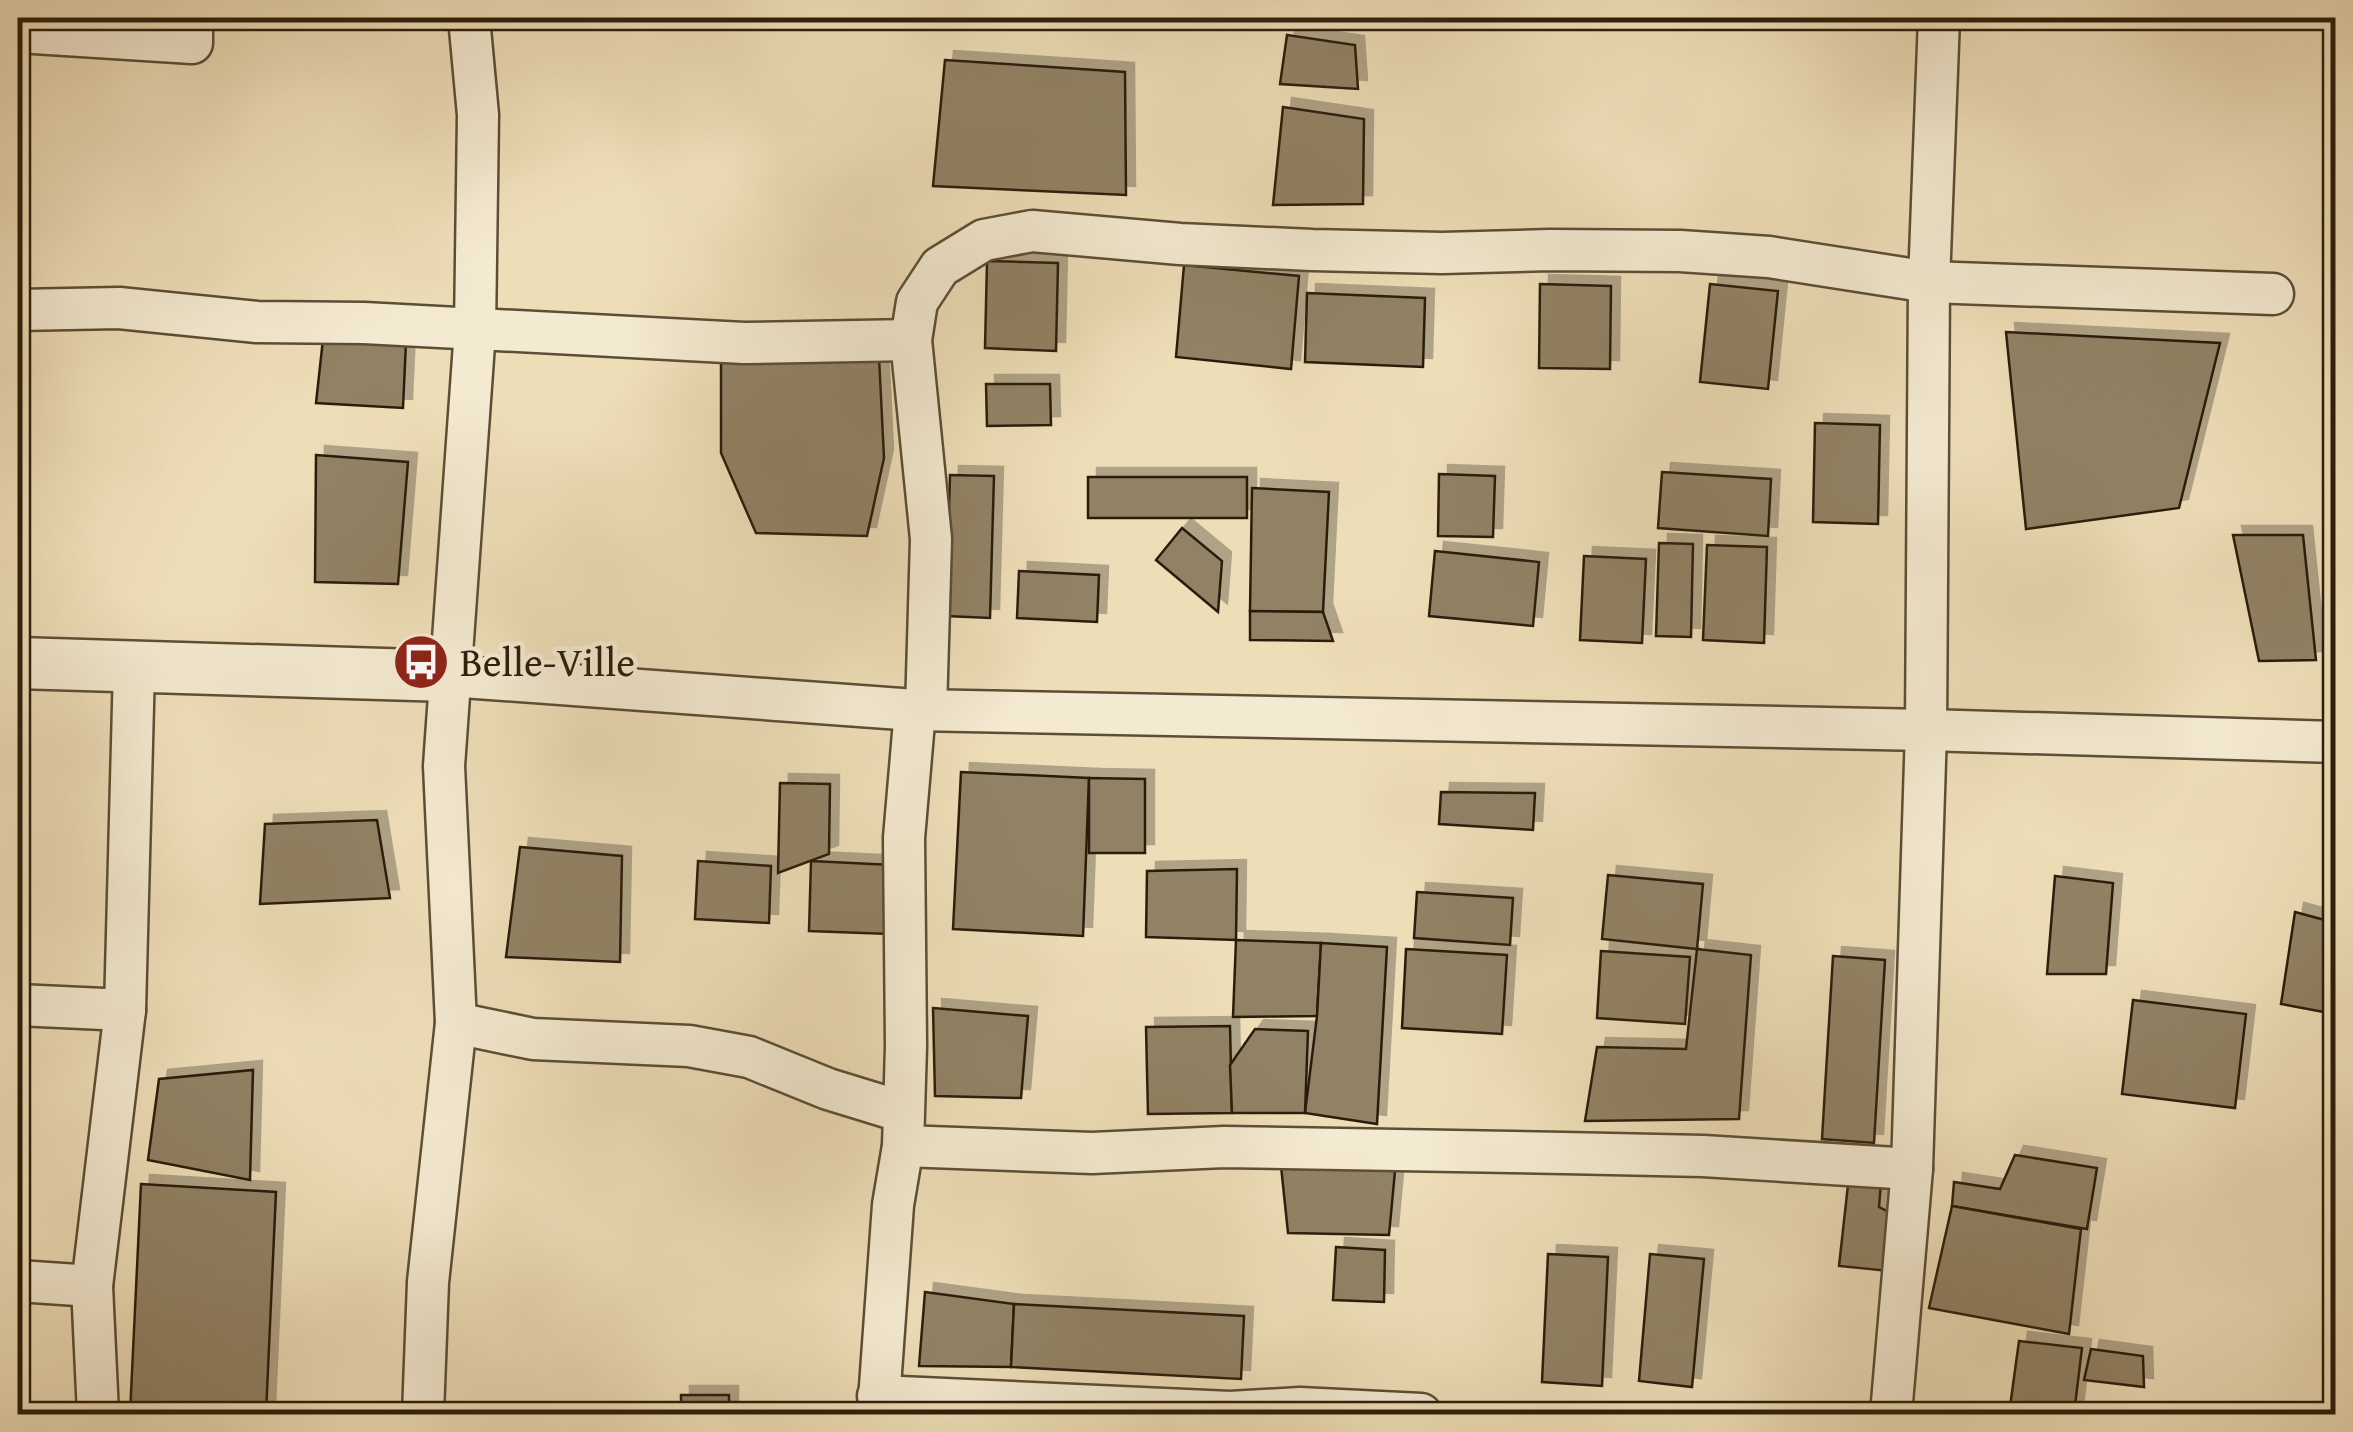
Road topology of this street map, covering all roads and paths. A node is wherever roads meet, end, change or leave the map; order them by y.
1 (192, 18) edge
2 (468, 18) edge
3 (1939, 18) edge
4 (18, 32) edge
5 (1929, 282) junction
6 (2273, 294) dead end
7 (18, 310) edge
8 (475, 330) junction
9 (911, 340) junction
10 (18, 663) edge
11 (134, 667) junction
12 (450, 676) junction
13 (920, 710) junction
14 (1926, 730) junction
15 (2336, 742) edge
16 (18, 1005) edge
17 (124, 1010) junction
18 (456, 1024) junction
19 (903, 1129) junction
20 (1912, 1169) junction
21 (18, 1281) edge
22 (92, 1286) junction
23 (878, 1405) edge
24 (98, 1414) edge
25 (423, 1414) edge
26 (1421, 1414) edge
27 (1891, 1414) edge

1 - 4 street
2 - 8 street
3 - 5 street
5 - 6 street
5 - 9 street
5 - 14 street
7 - 8 street
8 - 9 street
8 - 12 street
9 - 13 street
10 - 11 street
11 - 12 street
11 - 17 street
12 - 13 street
12 - 18 street
13 - 14 street
13 - 19 street
14 - 15 street
14 - 20 street
16 - 17 street
17 - 22 street
18 - 19 street
18 - 25 street
19 - 20 street
19 - 23 street
20 - 27 street
21 - 22 street
22 - 24 street
23 - 26 street

